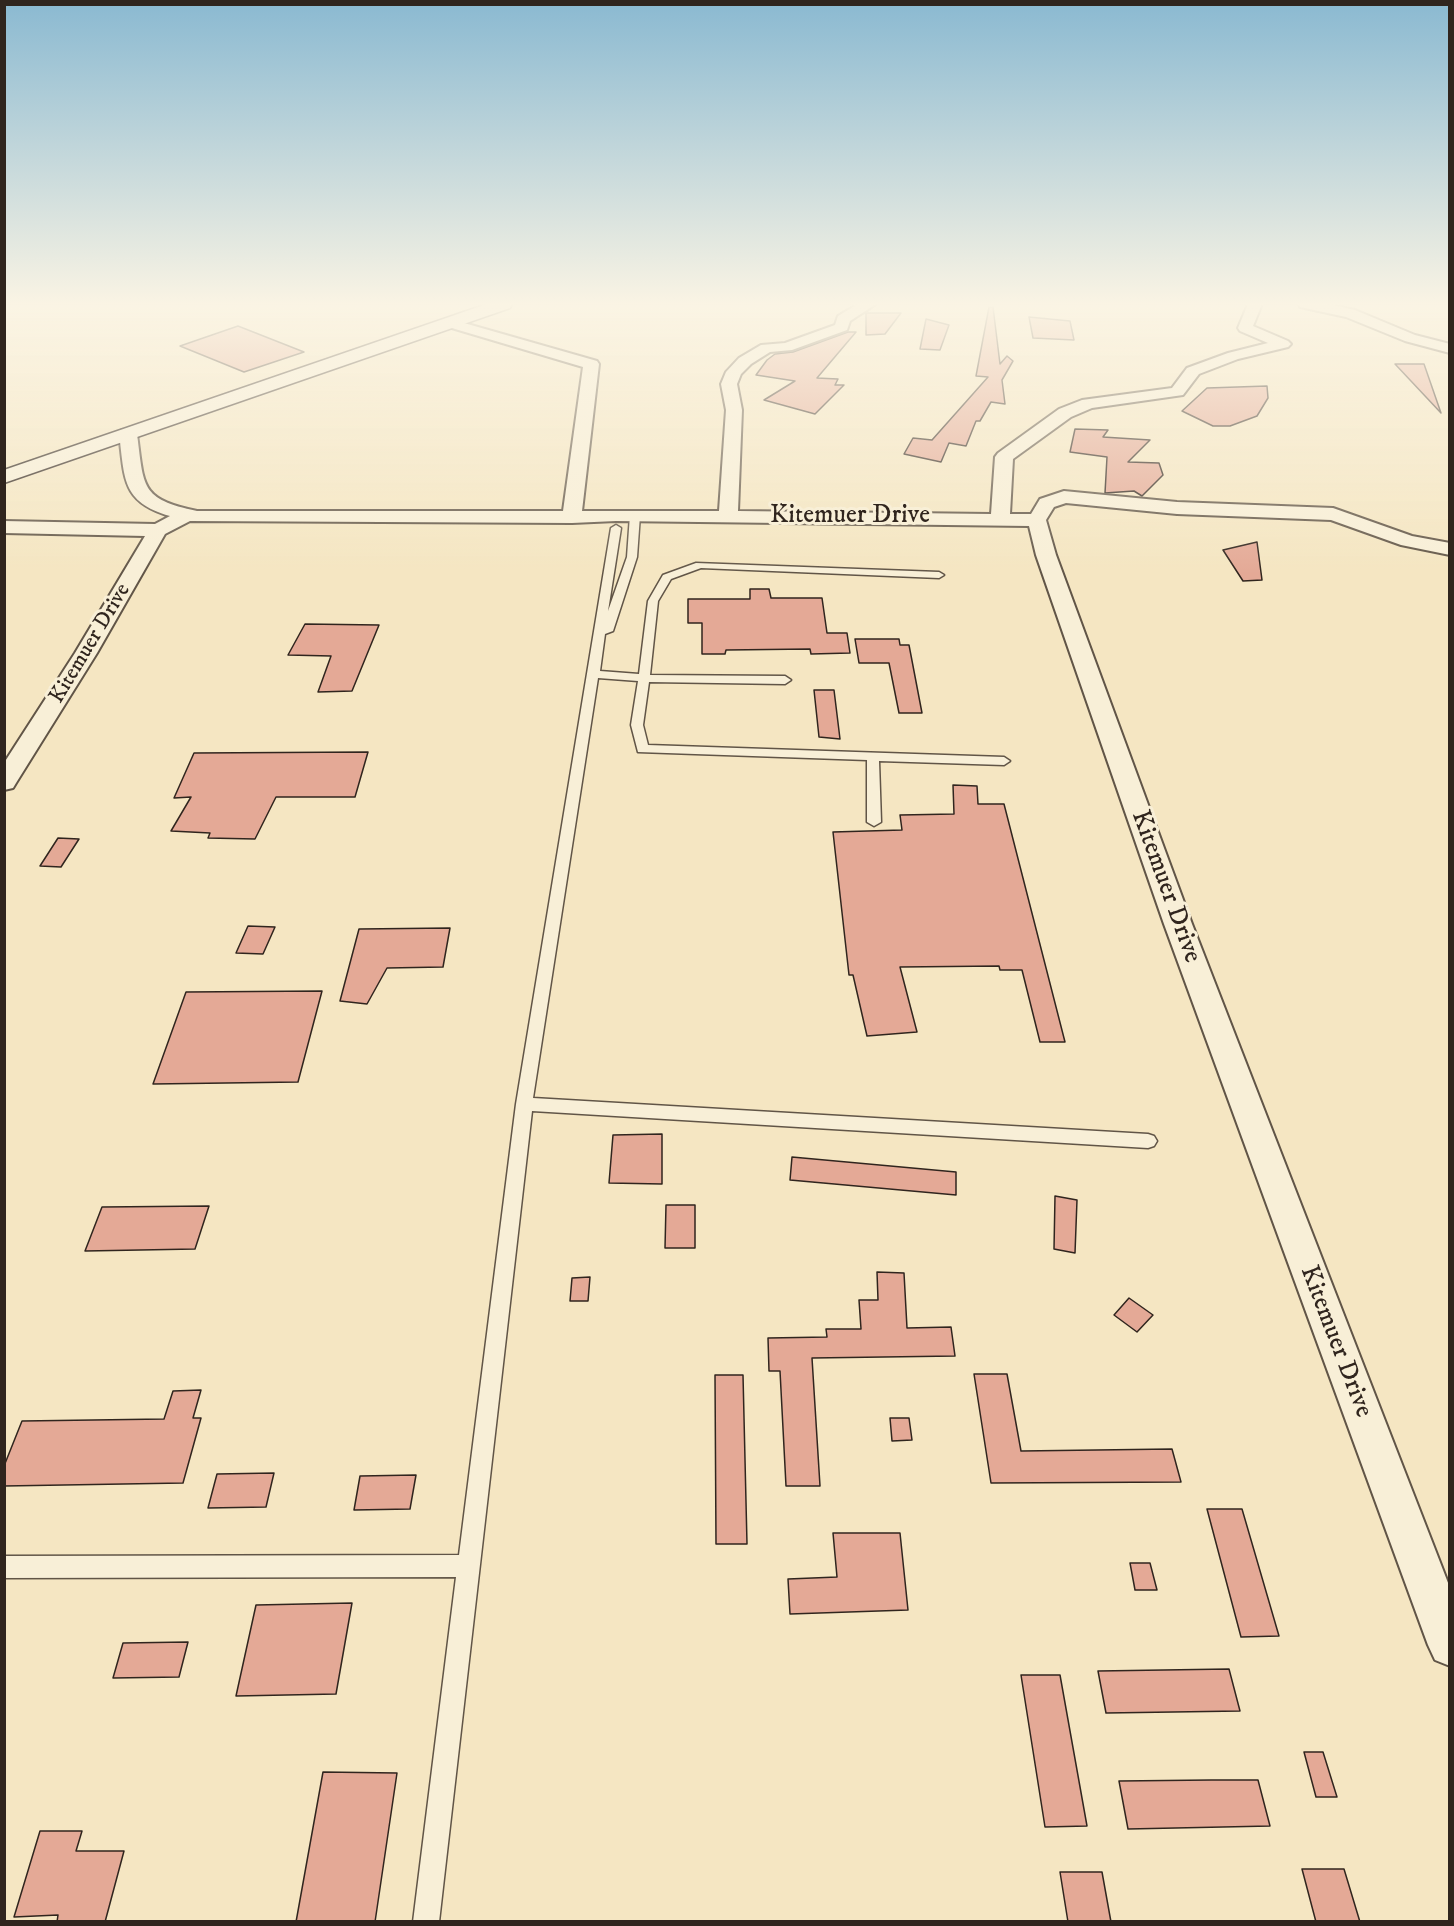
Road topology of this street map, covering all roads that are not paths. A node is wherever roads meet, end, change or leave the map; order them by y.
1 (244, 394) edge
2 (587, 394) edge
3 (731, 394) edge
4 (1162, 394) edge
5 (128, 434) junction
6 (4, 477) edge
7 (187, 515) junction
8 (728, 516) junction
9 (572, 517) junction
10 (1000, 518) junction
11 (622, 519) junction
12 (1037, 520) junction
13 (4, 527) edge
14 (158, 531) junction
15 (1449, 549) edge
16 (939, 575) dead end
17 (593, 674) junction
18 (644, 678) junction
19 (785, 680) dead end
20 (873, 757) junction
21 (1004, 761) dead end
22 (4, 783) edge
23 (874, 822) dead end
24 (524, 1104) junction
25 (1148, 1141) dead end
26 (469, 1566) junction
27 (4, 1567) edge
28 (1449, 1645) edge
29 (426, 1922) edge

1 - 5 street
2 - 9 street
3 - 8 street
4 - 10 street
5 - 6 street
5 - 7 street, Kitemuer Drive
7 - 9 street, Kitemuer Drive
7 - 14 street
8 - 10 street, Kitemuer Drive
8 - 11 street, Kitemuer Drive
9 - 11 street, Kitemuer Drive
10 - 12 street, Kitemuer Drive
11 - 17 lane
12 - 15 street
12 - 28 street, Kitemuer Drive
13 - 14 street
14 - 22 street, Kitemuer Drive
16 - 18 lane
17 - 18 lane
17 - 24 lane
18 - 19 lane
18 - 20 lane
20 - 21 lane
20 - 23 lane
24 - 25 lane
24 - 26 lane
26 - 27 lane
26 - 29 lane

